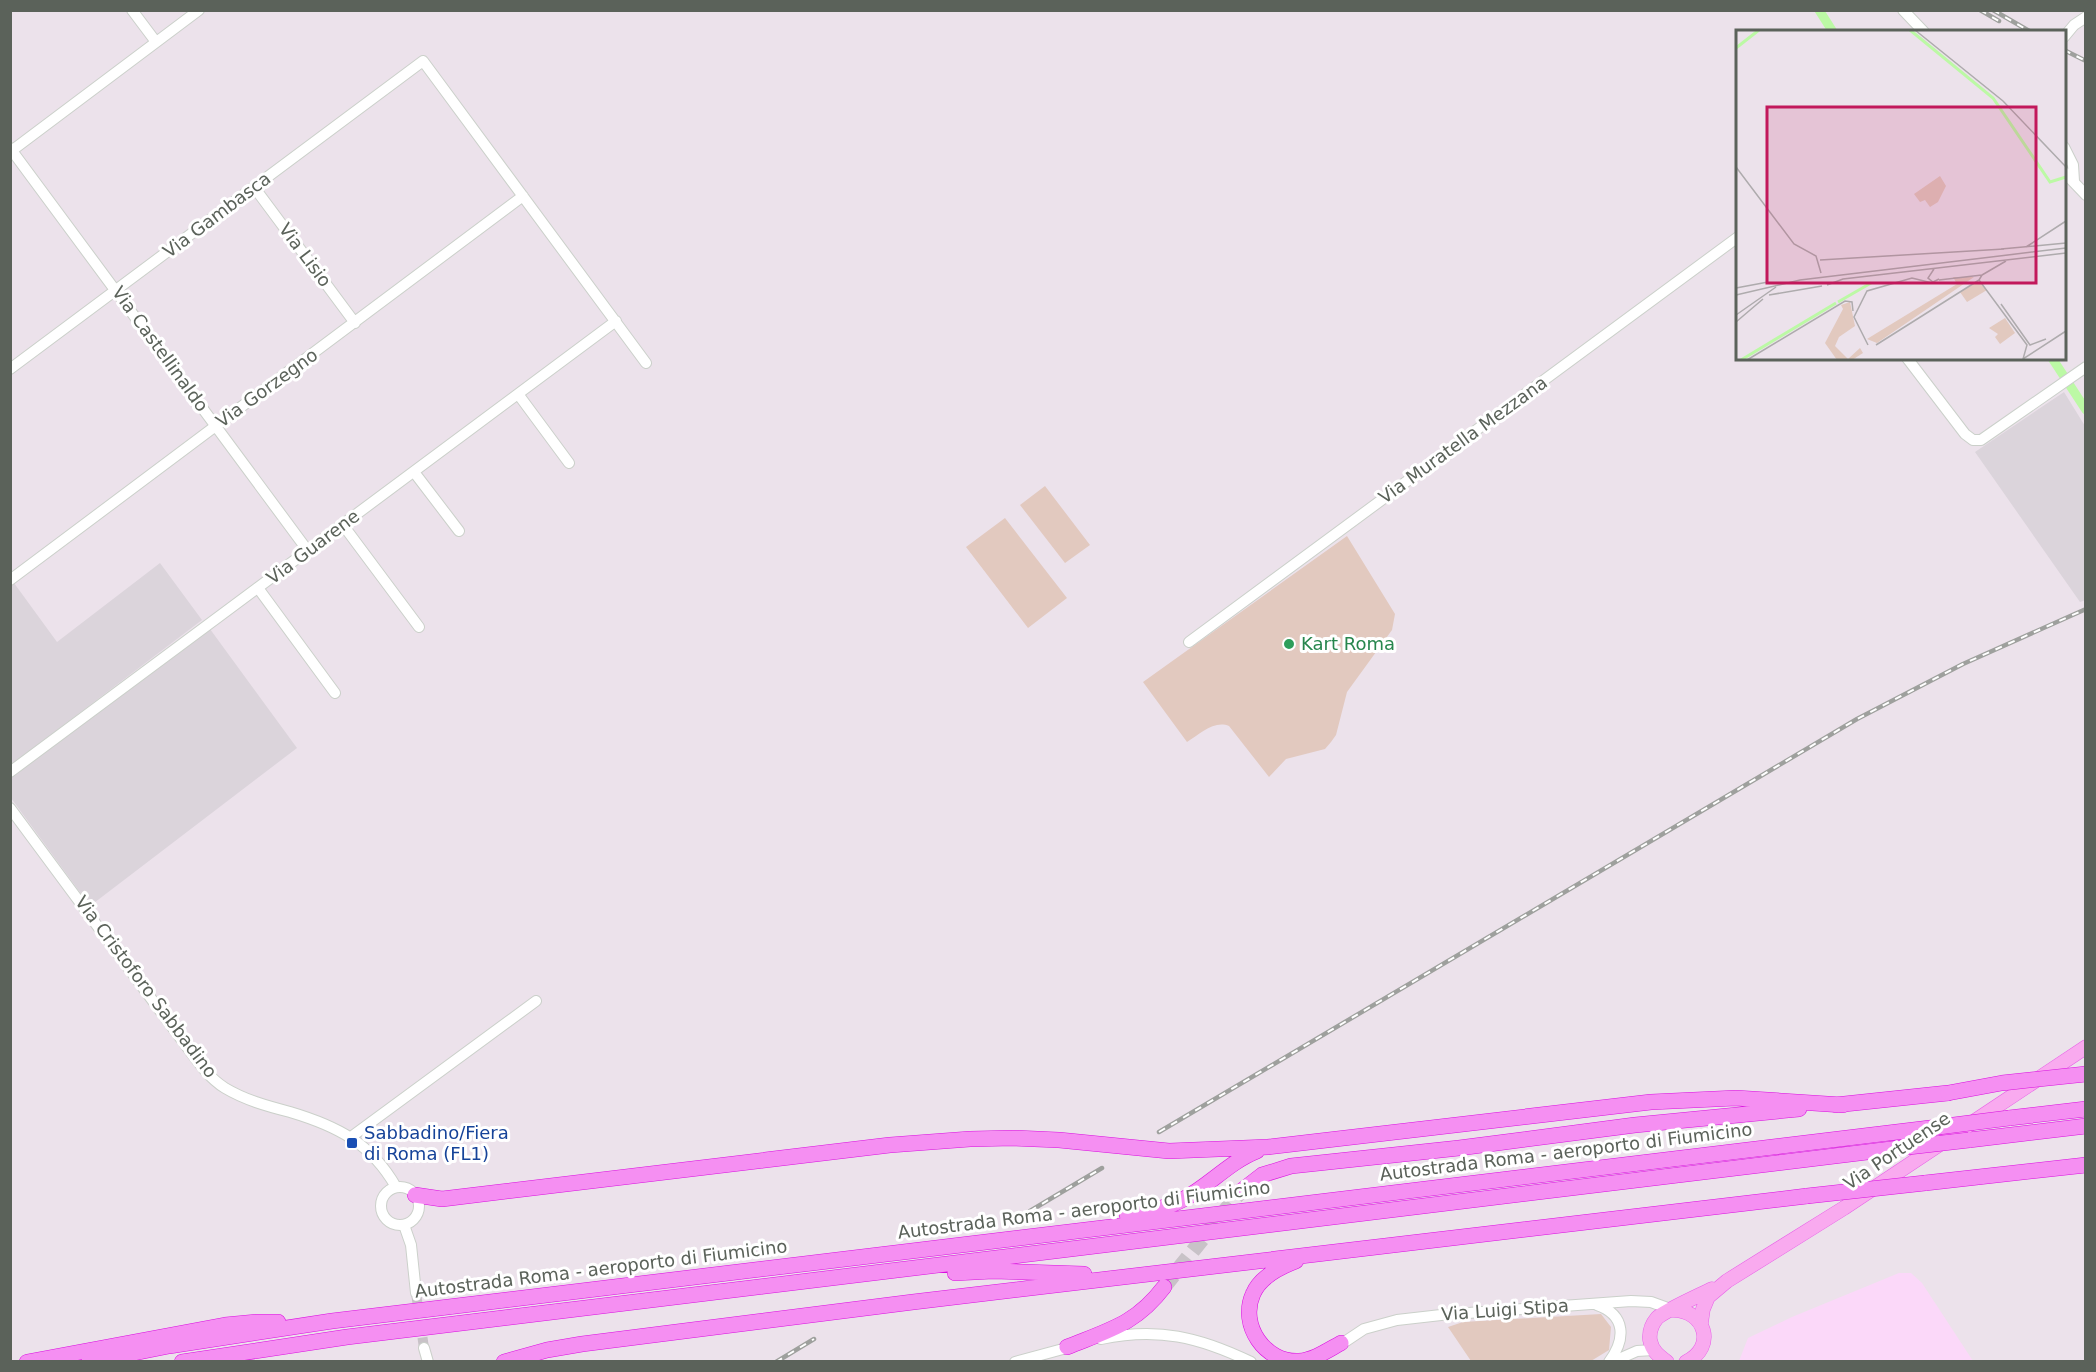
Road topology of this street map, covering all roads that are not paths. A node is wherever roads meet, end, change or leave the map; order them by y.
1 (132, 10) edge
2 (199, 10) edge
3 (1903, 10) edge
4 (2085, 17) edge
5 (1922, 30) edge
6 (2066, 35) edge
7 (156, 42) junction
8 (11, 150) edge
9 (2066, 151) edge
10 (2066, 174) edge
11 (2074, 182) junction
12 (254, 187) junction
13 (2085, 195) edge
14 (523, 196) junction
15 (1736, 238) edge
16 (116, 290) junction
17 (616, 321) junction
18 (355, 323) junction
19 (1909, 360) edge
20 (646, 363) dead end
21 (2085, 367) edge
22 (10, 369) edge
23 (518, 394) junction
24 (216, 426) junction
25 (570, 463) dead end
26 (414, 472) junction
27 (343, 525) junction
28 (459, 531) dead end
29 (308, 551) junction
30 (10, 580) edge
31 (258, 588) junction
32 (419, 627) dead end
33 (1189, 642) dead end
34 (335, 693) dead end
35 (10, 772) edge
36 (10, 808) edge
37 (536, 1001) dead end
38 (2085, 1047) edge
39 (2085, 1074) edge
40 (1843, 1104) junction
41 (2085, 1109) edge
42 (2085, 1126) edge
43 (351, 1137) junction
44 (1268, 1147) junction
45 (2085, 1165) edge
46 (396, 1187) junction
47 (1240, 1192) tunnel mouth
48 (415, 1195) junction
49 (404, 1225) junction
50 (1088, 1229) junction
51 (1321, 1254) junction
52 (1149, 1274) junction
53 (832, 1277) junction
54 (1727, 1281) junction
55 (1164, 1287) tunnel mouth
56 (416, 1293) tunnel mouth
57 (1594, 1303) junction
58 (1673, 1310) junction
59 (332, 1321) junction
60 (1701, 1323) junction
61 (1341, 1343) junction
62 (1067, 1347) junction
63 (424, 1348) tunnel mouth
64 (255, 1349) junction
65 (1653, 1350) junction
66 (1701, 1357) edge
67 (27, 1362) edge
68 (88, 1362) edge
69 (182, 1362) edge
70 (236, 1362) edge
71 (428, 1362) edge
72 (504, 1362) edge
73 (1015, 1362) edge
74 (1251, 1362) edge
75 (1317, 1362) edge
76 (1610, 1362) edge
77 (1667, 1362) edge
78 (1686, 1362) edge

1 - 7 street
2 - 7 street
3 - 5 street
4 - 6 street
7 - 8 street
8 - 16 street, Via Castellinaldo
9 - 11 street
10 - 11 street
11 - 13 street
12 - 14 street, Via Gambasca
12 - 16 street, Via Gambasca
12 - 18 street, Via Lisio
14 - 17 street
14 - 18 street, Via Gorzegno
15 - 33 street, Via Muratella Mezzana
16 - 22 street, Via Gambasca
16 - 24 street, Via Castellinaldo
17 - 20 street
17 - 23 street, Via Guarene
18 - 24 street, Via Gorzegno
19 - 21 street
23 - 25 street
23 - 26 street, Via Guarene
24 - 29 street, Via Castellinaldo
24 - 30 street, Via Gorzegno
26 - 27 street, Via Guarene
26 - 28 street
27 - 29 street, Via Guarene
27 - 32 street
29 - 31 street, Via Guarene
31 - 34 street
31 - 35 street, Via Guarene
36 - 43 street, Via Cristoforo Sabbadino
37 - 43 street
38 - 54 main road, Via Portuense
39 - 40 highway, bridge
40 - 44 highway
40 - 47 highway
41 - 50 highway, Autostrada Roma - aeroporto di Fiumicino, bridge
42 - 53 highway, Autostrada Roma - aeroporto di Fiumicino, bridge
43 - 46 street, Via Cristoforo Sabbadino
44 - 48 highway
44 - 50 highway
45 - 51 highway, bridge
46 - 48 street
46 - 49 street
48 - 49 street
49 - 56 street
50 - 59 highway, Autostrada Roma - aeroporto di Fiumicino
51 - 52 highway
51 - 61 highway
52 - 53 highway
52 - 72 highway
53 - 64 highway, Autostrada Roma - aeroporto di Fiumicino
54 - 58 main road, Via Portuense
54 - 60 main road, Via Portuense
55 - 62 highway
57 - 58 street, Via Luigi Stipa
57 - 61 street, Via Luigi Stipa
57 - 76 street
58 - 60 main road
58 - 65 main road, Via Portuense
59 - 67 highway
59 - 68 highway, Autostrada Roma - aeroporto di Fiumicino
60 - 66 main road, Via Portuense
61 - 75 street, Via Luigi Stipa
62 - 73 street
62 - 74 street
63 - 71 street
64 - 69 highway, Autostrada Roma - aeroporto di Fiumicino
64 - 70 highway
65 - 76 street
65 - 77 main road
66 - 78 main road, Via Portuense

